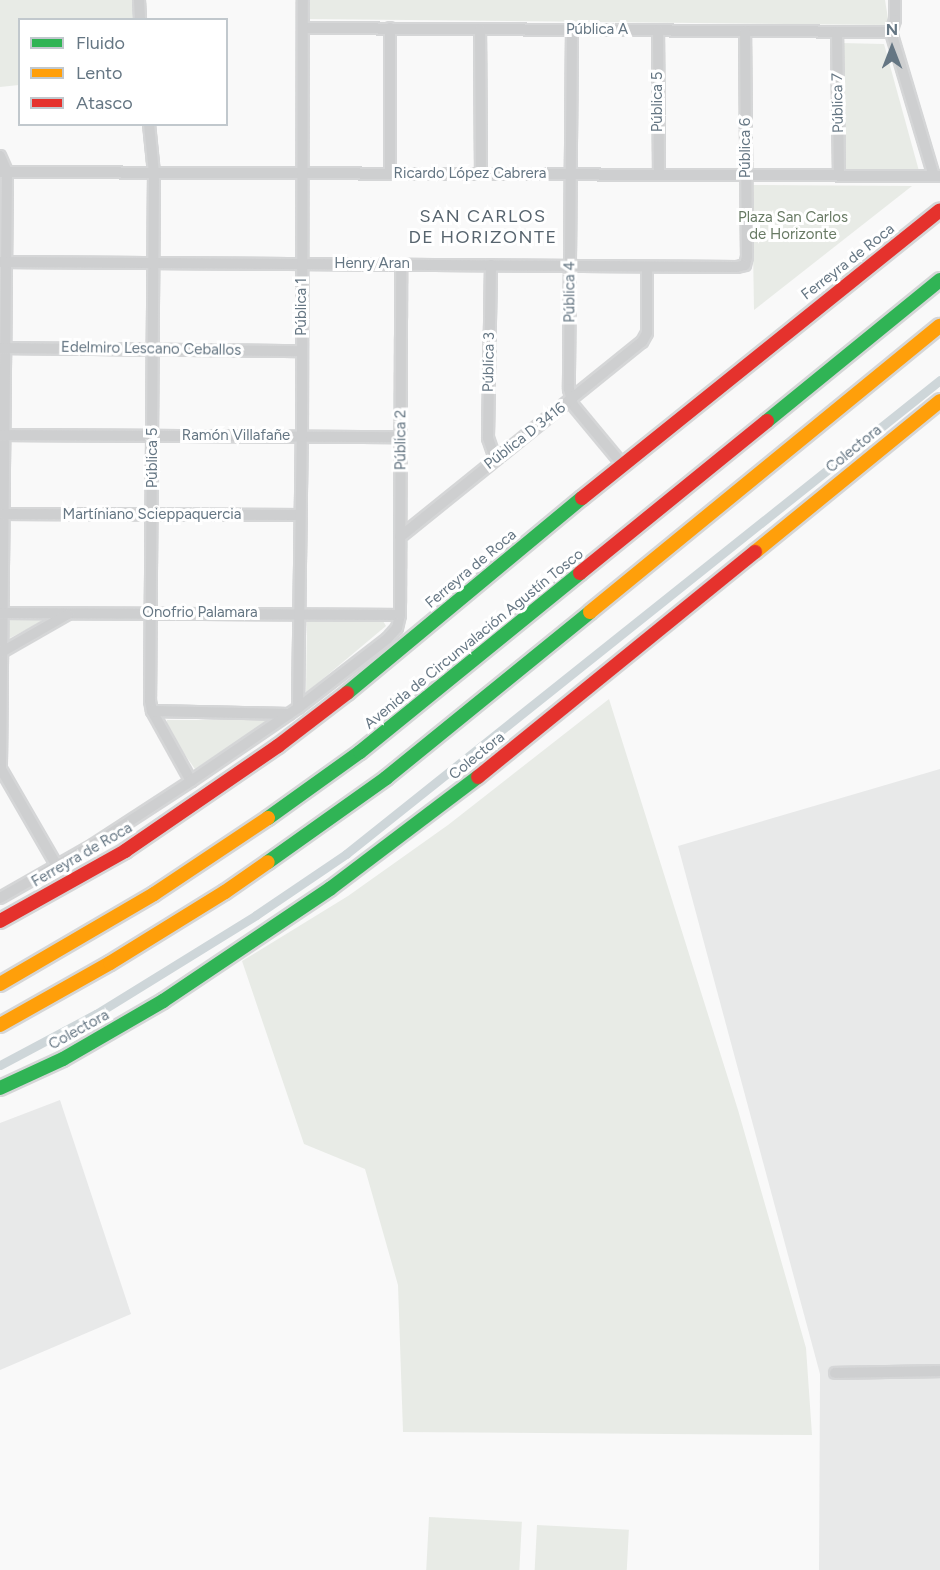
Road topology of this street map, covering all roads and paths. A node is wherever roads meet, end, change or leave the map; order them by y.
1 (139, 0) edge
2 (303, 0) edge
3 (895, 0) edge
4 (140, 18) edge
5 (303, 27) junction
6 (390, 28) junction
7 (480, 29) junction
8 (572, 30) junction
9 (658, 30) junction
10 (745, 31) junction
11 (837, 32) junction
12 (891, 32) junction
13 (149, 126) edge
14 (0, 156) edge
15 (3, 172) edge
16 (154, 173) junction
17 (302, 174) junction
18 (390, 174) junction
19 (481, 174) junction
20 (570, 174) junction
21 (659, 175) junction
22 (746, 175) junction
23 (839, 175) junction
24 (937, 176) edge
25 (940, 210) edge
26 (3, 262) edge
27 (153, 263) junction
28 (302, 264) junction
29 (401, 264) junction
30 (490, 265) junction
31 (745, 265) joint
32 (570, 266) junction
33 (647, 267) junction
34 (940, 267) edge
35 (940, 280) edge
36 (940, 327) edge
37 (940, 334) edge
38 (2, 348) edge
39 (153, 349) junction
40 (302, 351) junction
41 (904, 356) junction
42 (570, 399) junction
43 (940, 400) edge
44 (777, 413) junction
45 (2, 435) edge
46 (153, 436) junction
47 (302, 437) junction
48 (400, 437) junction
49 (495, 458) junction
50 (622, 464) junction
51 (3, 514) junction
52 (153, 515) junction
53 (300, 515) junction
54 (400, 537) junction
55 (1, 613) edge
56 (151, 613) junction
57 (69, 614) junction
58 (299, 614) junction
59 (400, 615) junction
60 (1, 653) edge
61 (152, 711) junction
62 (294, 711) junction
63 (191, 781) junction
64 (57, 866) junction
65 (0, 898) edge
66 (0, 921) edge
67 (0, 984) edge
68 (0, 1025) edge
69 (0, 1088) edge
70 (940, 1371) edge
71 (835, 1373) dead end

1 - 4 street
2 - 5 street, Pública 1
3 - 12 street
5 - 6 street, Pública A
5 - 17 street, Pública 1
6 - 7 street, Pública A
6 - 18 street
7 - 8 street, Pública A
7 - 19 street
8 - 9 street, Pública A
8 - 20 street, Pública 4
9 - 10 street, Pública A
9 - 21 street, Pública 5
10 - 11 street, Pública A
10 - 22 street, Pública 6
11 - 12 street, Pública A
11 - 23 street, Pública 7
12 - 24 street
13 - 16 street, Pública 5
14 - 15 street
15 - 16 street, Ricardo López Cabrera
15 - 26 street
16 - 17 street, Ricardo López Cabrera
16 - 27 street, Pública 5
17 - 18 street, Ricardo López Cabrera
17 - 28 street, Pública 1
18 - 19 street, Ricardo López Cabrera
19 - 20 street, Ricardo López Cabrera
20 - 21 street, Ricardo López Cabrera
20 - 32 street, Pública 4
21 - 22 street, Ricardo López Cabrera
22 - 23 street, Ricardo López Cabrera
22 - 31 street, Pública 6
23 - 24 street, Ricardo López Cabrera
25 - 50 main road, Ferreyra de Roca
26 - 27 street, Henry Aran
26 - 38 street
27 - 28 street, Henry Aran
27 - 39 street, Pública 5
28 - 29 street, Henry Aran
28 - 40 street, Pública 1
29 - 30 street, Henry Aran
29 - 48 street, Pública 2
30 - 32 street, Henry Aran
30 - 49 street, Pública 3
31 - 33 street, Henry Aran
32 - 33 street, Henry Aran
32 - 42 street, Pública 4
33 - 42 street, Pública D 3416
34 - 44 main road
35 - 44 main road, Avenida de Circunvalación Agustín Tosco
36 - 41 main road
37 - 41 main road
38 - 39 street, Edelmiro Lescano Ceballos
38 - 45 street
39 - 40 street, Edelmiro Lescano Ceballos
39 - 46 street, Pública 5
40 - 47 street, Pública 1
41 - 68 main road
42 - 49 street, Pública D 3416
42 - 50 street
43 - 69 main road, Colectora
44 - 67 main road, Avenida de Circunvalación Agustín Tosco
45 - 46 street, Ramón Villafañe
45 - 51 street
46 - 47 street, Ramón Villafañe
46 - 52 street, Pública 5
47 - 48 street, Ramón Villafañe
47 - 53 street, Pública 1
48 - 54 street, Pública 2
49 - 54 street, Pública D 3416
50 - 66 main road, Ferreyra de Roca
51 - 52 street, Martíniano Scieppaquercia
51 - 55 street
52 - 53 street, Martíniano Scieppaquercia
52 - 56 street, Pública 5
53 - 58 street, Pública 1
54 - 59 street, Pública 2
55 - 57 street, Onofrio Palamara
55 - 60 street
56 - 57 street, Onofrio Palamara
56 - 58 street, Onofrio Palamara
56 - 61 street, Pública 5
57 - 60 street
58 - 59 street, Onofrio Palamara
58 - 62 street, Pública 1
59 - 62 street
60 - 64 street
61 - 62 street
61 - 63 street, Pública 5
62 - 63 street
63 - 64 street
64 - 65 street, Ferreyra de Roca
70 - 71 street

